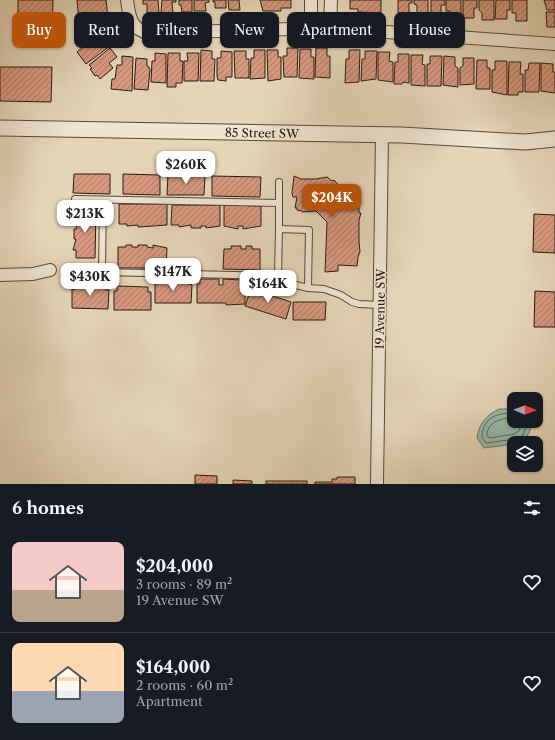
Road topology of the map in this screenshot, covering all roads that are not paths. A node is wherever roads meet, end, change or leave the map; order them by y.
1 (127, 0) edge
2 (311, 0) edge
3 (331, 0) edge
4 (311, 12) edge
5 (331, 12) edge
6 (287, 29) edge
7 (386, 32) edge
8 (555, 44) edge
9 (0, 128) edge
10 (382, 135) junction
11 (555, 139) edge
12 (524, 142) junction
13 (555, 148) edge
14 (279, 182) dead end
15 (75, 199) dead end
16 (103, 200) junction
17 (279, 203) junction
18 (279, 229) junction
19 (50, 270) dead end
20 (72, 272) dead end
21 (102, 272) junction
22 (0, 275) edge
23 (278, 276) junction
24 (308, 288) junction
25 (380, 305) junction
26 (377, 484) edge

1 - 6 street
2 - 4 street
3 - 5 street
7 - 8 street
9 - 10 street, 85 Street SW
10 - 12 street, 85 Street SW
10 - 25 street, 19 Avenue SW
11 - 12 street, 85 Street SW
12 - 13 street, 85 Street SW
14 - 17 lane
15 - 16 lane
16 - 17 lane
16 - 21 lane
17 - 18 lane
18 - 23 lane
18 - 24 lane
19 - 22 street
20 - 21 lane
21 - 23 lane
23 - 24 lane
24 - 25 lane
25 - 26 street, 19 Avenue SW

